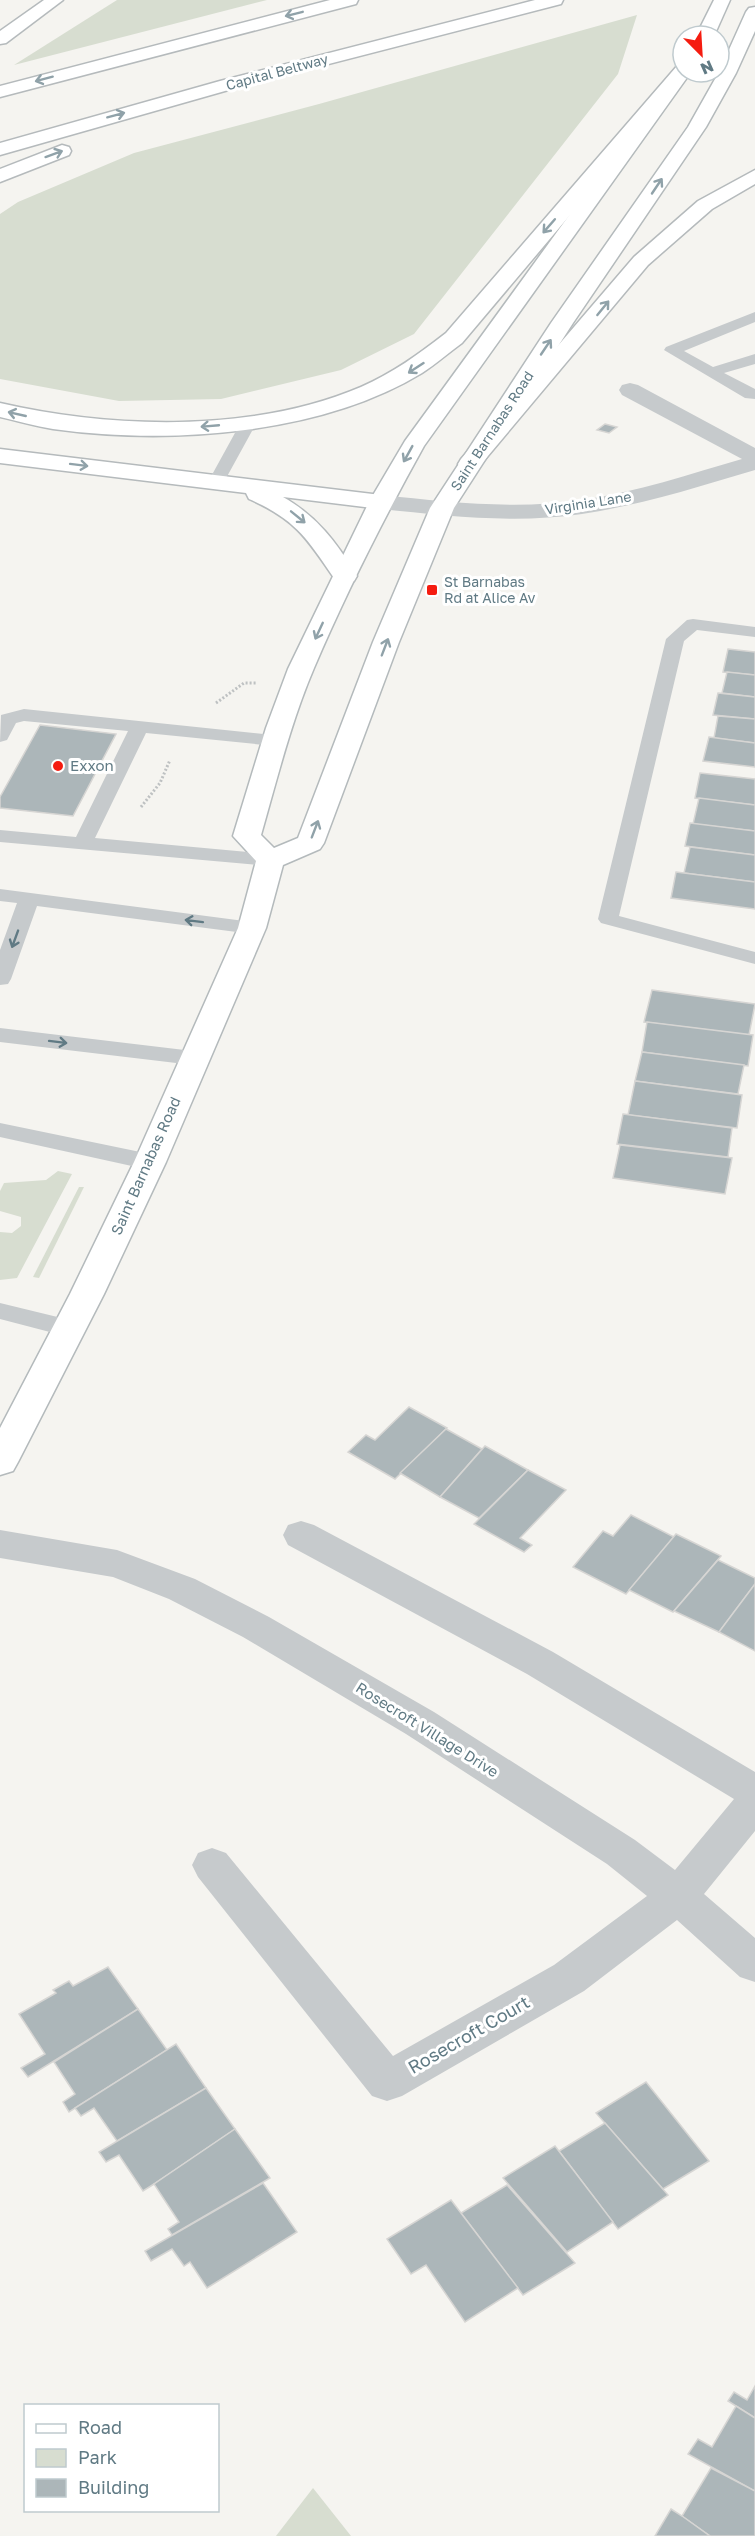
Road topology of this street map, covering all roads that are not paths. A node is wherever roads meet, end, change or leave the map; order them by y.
1 (56, 0) edge
2 (350, 0) edge
3 (555, 0) edge
4 (722, 0) edge
5 (755, 12) edge
6 (479, 19) junction
7 (712, 24) edge
8 (0, 39) edge
9 (672, 84) edge
10 (674, 84) edge
11 (0, 92) edge
12 (0, 149) edge
13 (0, 176) edge
14 (755, 176) edge
15 (755, 317) edge
16 (755, 359) edge
17 (711, 372) junction
18 (630, 390) dead end
19 (755, 394) edge
20 (0, 410) edge
21 (249, 422) junction
22 (0, 456) edge
23 (755, 457) edge
24 (755, 463) edge
25 (469, 464) junction
26 (222, 482) junction
27 (381, 502) junction
28 (442, 508) junction
29 (345, 576) junction
30 (755, 632) edge
31 (139, 727) junction
32 (0, 736) edge
33 (275, 740) junction
34 (0, 836) edge
35 (82, 844) junction
36 (270, 860) junction
37 (0, 895) edge
38 (29, 899) junction
39 (252, 928) junction
40 (755, 957) edge
41 (0, 979) edge
42 (0, 1035) edge
43 (194, 1058) junction
44 (0, 1131) edge
45 (150, 1162) junction
46 (0, 1311) edge
47 (69, 1328) junction
48 (0, 1462) edge
49 (301, 1535) dead end
50 (0, 1544) edge
51 (755, 1792) edge
52 (755, 1802) edge
53 (212, 1865) dead end
54 (678, 1896) junction
55 (755, 1964) edge

1 - 8 main road
2 -> 11 main road
3 - 6 main road, Capital Beltway
4 - 7 main road
25 -> 5 main road, Saint Barnabas Road
12 -> 6 main road, Capital Beltway
13 -> 6 main road
9 -> 21 main road
10 -> 27 main road
25 -> 14 main road
15 - 17 lane
16 - 17 lane
17 - 19 lane
18 - 23 street
21 -> 20 main road
21 - 26 lane
22 -> 26 main road
24 - 28 street, Virginia Lane
25 - 28 main road, Saint Barnabas Road
26 - 27 main road
26 -> 29 main road
27 - 28 street, Virginia Lane
27 - 29 main road
36 -> 28 main road, Saint Barnabas Road
29 -> 33 main road
30 - 40 lane
31 - 32 lane
31 - 33 lane
31 - 35 lane
33 - 36 main road
34 - 35 lane
35 - 36 lane
36 - 39 main road, Saint Barnabas Road
37 - 38 lane
39 -> 38 lane
38 -> 41 lane
39 - 43 main road, Saint Barnabas Road
42 -> 43 lane
43 - 45 main road, Saint Barnabas Road
44 - 45 lane
45 - 47 main road, Saint Barnabas Road
46 - 47 lane
47 - 48 main road, Saint Barnabas Road
49 - 51 street
50 - 54 street, Rosecroft Village Drive
52 - 54 street, Rosecroft Court
53 - 54 street, Rosecroft Court
54 - 55 street, Rosecroft Village Drive

